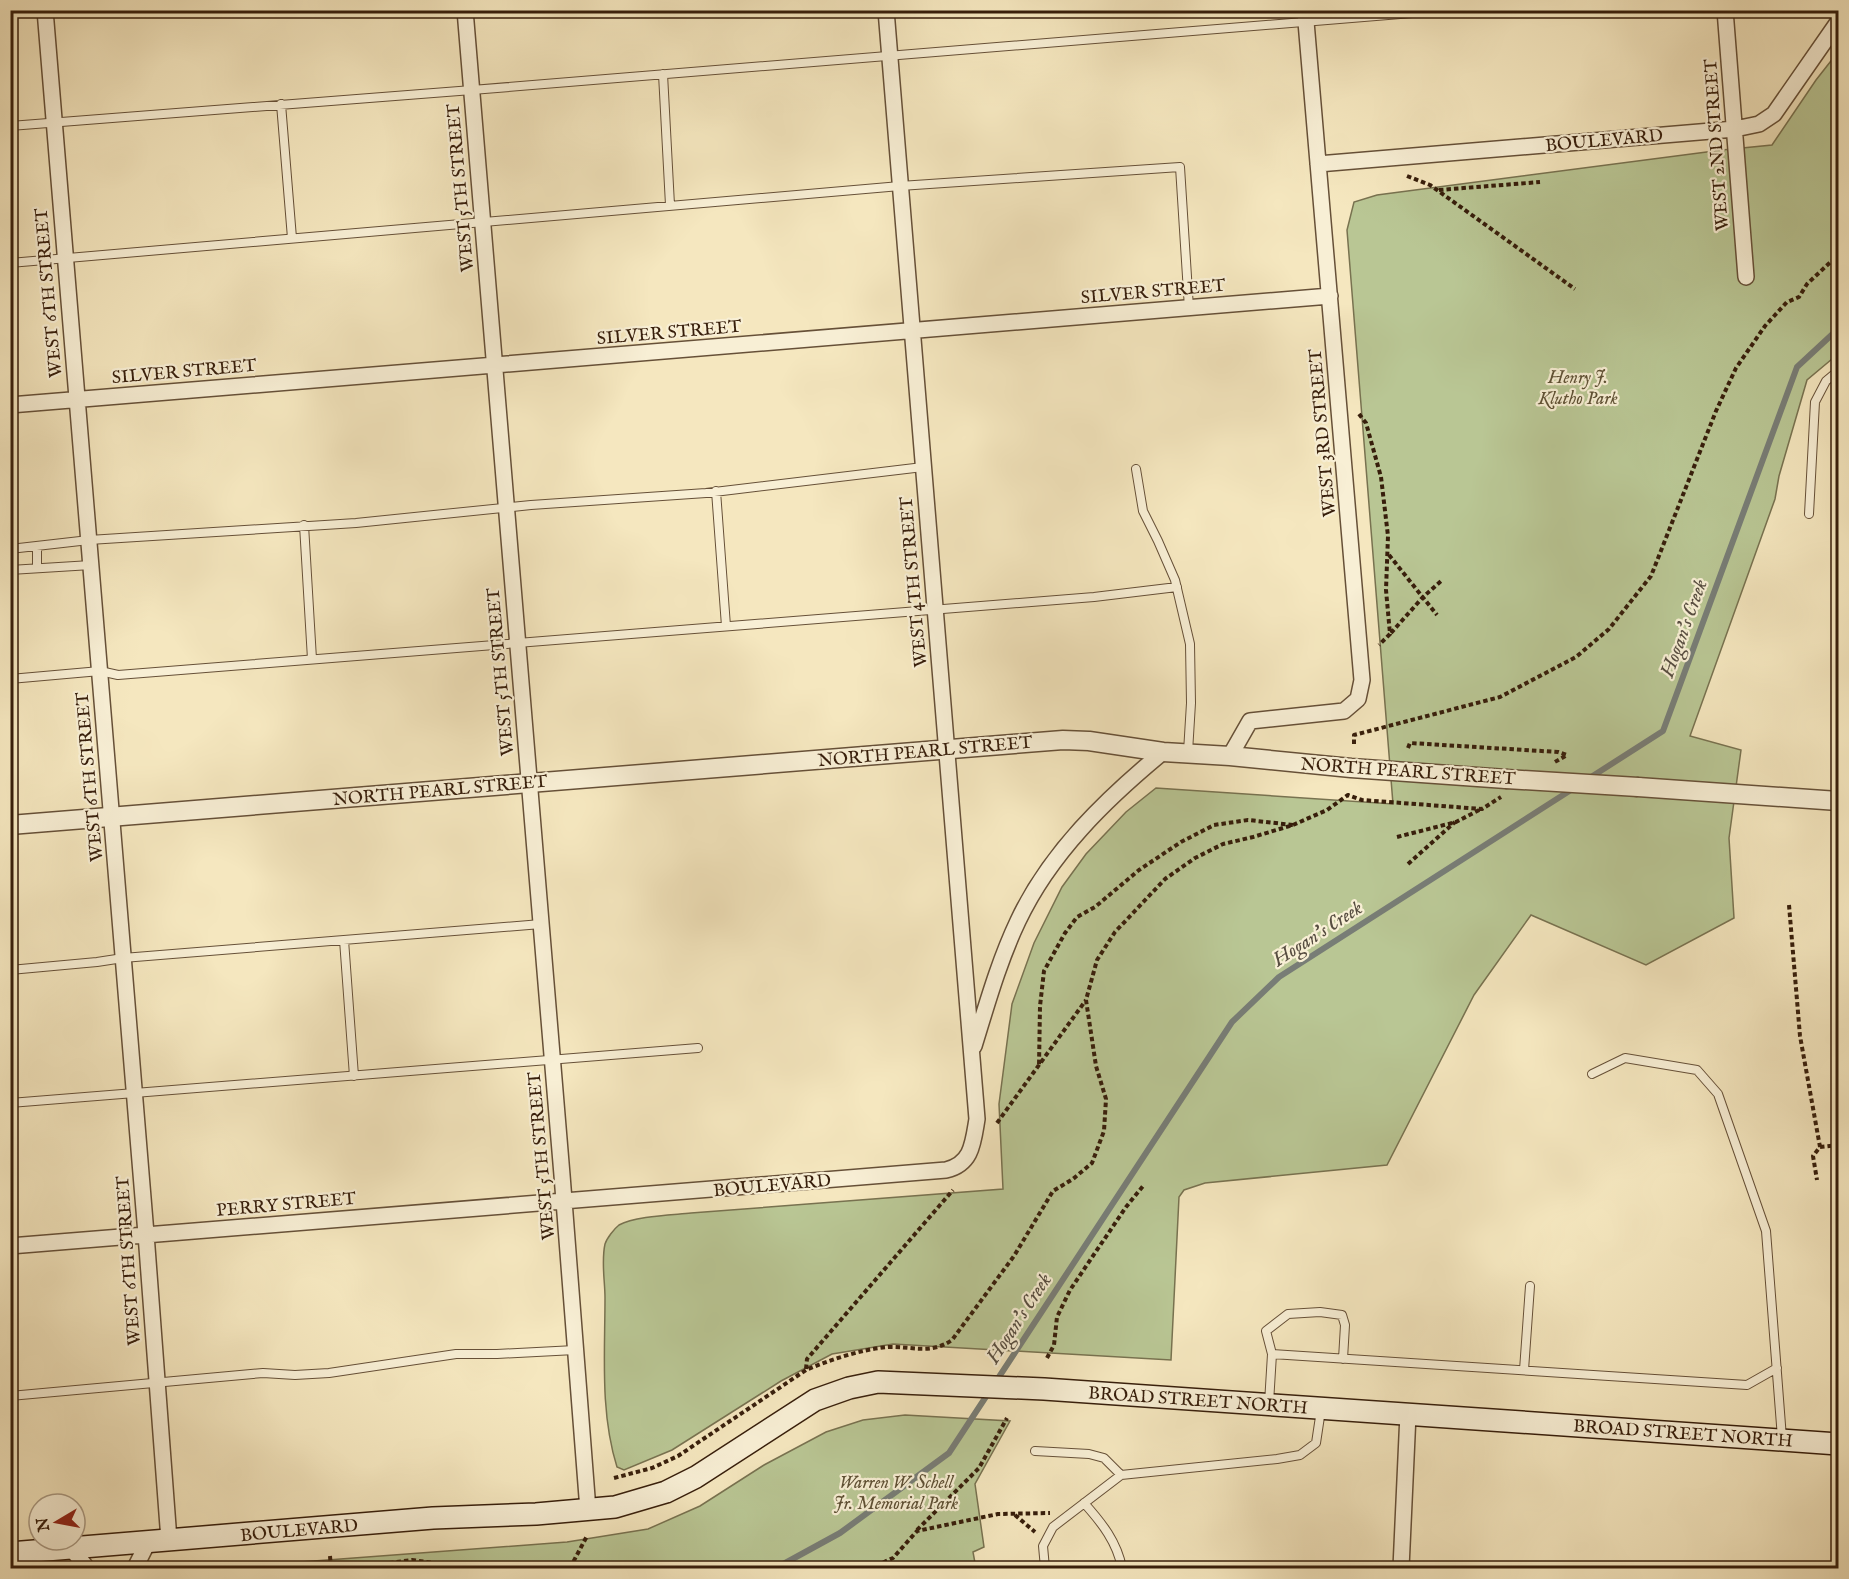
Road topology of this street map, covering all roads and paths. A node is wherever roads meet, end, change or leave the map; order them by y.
1 (45, 10) edge
2 (465, 10) edge
3 (886, 10) edge
4 (1449, 10) edge
5 (1725, 10) edge
6 (1306, 17) edge
7 (1839, 22) edge
8 (889, 55) junction
9 (663, 74) junction
10 (471, 90) junction
11 (281, 104) junction
12 (54, 121) junction
13 (10, 126) edge
14 (1735, 129) junction
15 (1318, 164) junction
16 (1407, 176) dead end
17 (1540, 182) dead end
18 (900, 186) junction
19 (1438, 190) junction
20 (670, 205) junction
21 (482, 223) junction
22 (292, 238) junction
23 (1839, 255) edge
24 (65, 259) junction
25 (10, 263) edge
26 (1746, 277) dead end
27 (1575, 289) dead end
28 (1330, 296) junction
29 (1189, 308) junction
30 (911, 331) junction
31 (494, 366) junction
32 (1839, 371) edge
33 (76, 400) junction
34 (10, 405) edge
35 (1359, 414) dead end
36 (922, 467) junction
37 (1136, 469) dead end
38 (716, 491) junction
39 (506, 508) junction
40 (1809, 514) dead end
41 (304, 525) junction
42 (89, 540) junction
43 (37, 547) junction
44 (10, 549) edge
45 (1388, 554) junction
46 (91, 565) junction
47 (37, 568) junction
48 (10, 570) edge
49 (1441, 581) dead end
50 (1177, 587) junction
51 (1423, 597) junction
52 (934, 609) junction
53 (1437, 615) dead end
54 (726, 626) junction
55 (1390, 634) junction
56 (517, 642) junction
57 (1378, 645) dead end
58 (312, 659) junction
59 (99, 671) junction
60 (10, 679) edge
61 (1354, 744) dead end
62 (947, 749) junction
63 (1163, 752) junction
64 (1188, 753) junction
65 (1230, 756) junction
66 (529, 783) junction
67 (1348, 795) dead end
68 (1839, 801) edge
69 (1482, 809) dead end
70 (111, 817) junction
71 (1456, 822) junction
72 (10, 825) edge
73 (1293, 825) junction
74 (1397, 837) dead end
75 (1408, 864) dead end
76 (1789, 905) dead end
77 (541, 924) junction
78 (344, 940) junction
79 (123, 958) junction
80 (10, 970) edge
81 (1086, 1000) junction
82 (698, 1048) dead end
83 (972, 1052) junction
84 (553, 1060) junction
85 (1039, 1066) junction
86 (1592, 1074) dead end
87 (354, 1076) junction
88 (135, 1094) junction
89 (10, 1103) edge
90 (997, 1123) dead end
91 (1838, 1145) edge
92 (1820, 1147) junction
93 (972, 1150) joint
94 (1839, 1151) edge
95 (1817, 1180) dead end
96 (1143, 1186) dead end
97 (953, 1190) dead end
98 (564, 1202) junction
99 (146, 1234) junction
100 (10, 1246) edge
101 (1530, 1286) dead end
102 (575, 1350) junction
103 (1272, 1354) junction
104 (1047, 1358) dead end
105 (1343, 1359) junction
106 (1777, 1368) junction
107 (806, 1370) junction
108 (1524, 1370) junction
109 (157, 1384) junction
110 (10, 1396) edge
111 (1269, 1404) junction
112 (1321, 1408) junction
113 (1408, 1414) junction
114 (1007, 1418) dead end
115 (1782, 1440) junction
116 (1839, 1444) edge
117 (1035, 1451) dead end
118 (1121, 1475) junction
119 (614, 1478) dead end
120 (1084, 1503) junction
121 (588, 1510) junction
122 (1050, 1513) dead end
123 (1014, 1514) junction
124 (917, 1531) junction
125 (1035, 1532) dead end
126 (587, 1536) dead end
127 (159, 1541) junction
128 (87, 1547) edge
129 (27, 1552) edge
130 (74, 1552) edge
131 (10, 1553) edge
132 (330, 1556) dead end
133 (749, 1564) dead end
134 (87, 1569) edge
135 (135, 1569) edge
136 (331, 1569) edge
137 (352, 1569) edge
138 (450, 1569) edge
139 (570, 1569) edge
140 (740, 1569) edge
141 (854, 1569) edge
142 (1045, 1569) edge
143 (1122, 1569) edge
144 (1401, 1569) edge

1 - 12 street, WEST 6TH STREET
2 - 10 street, WEST 5TH STREET
3 - 8 street, WEST 4TH STREET
4 - 6 lane
5 - 14 street, WEST 2ND STREET
6 - 8 lane
6 - 15 street, WEST 3RD STREET
7 - 14 street, BOULEVARD
8 - 9 lane
8 - 18 street, WEST 4TH STREET
9 - 10 lane
9 - 20 lane
10 - 11 lane
10 - 21 street, WEST 5TH STREET
11 - 12 lane
11 - 22 lane
12 - 13 lane
12 - 24 street, WEST 6TH STREET
14 - 15 street, BOULEVARD
14 - 26 street, WEST 2ND STREET
15 - 28 street, WEST 3RD STREET
16 - 19 path
17 - 19 path
18 - 20 lane
18 - 29 lane
18 - 30 street, WEST 4TH STREET
19 - 27 path
20 - 21 lane
21 - 22 lane
21 - 31 street, WEST 5TH STREET
22 - 24 lane
23 - 61 path
24 - 25 lane
24 - 33 street, WEST 6TH STREET
28 - 29 street, SILVER STREET
28 - 65 street, WEST 3RD STREET
29 - 30 street, SILVER STREET
30 - 31 street, SILVER STREET
30 - 36 street, WEST 4TH STREET
31 - 33 street, SILVER STREET
31 - 39 street, WEST 5TH STREET
32 - 40 lane
33 - 34 street, SILVER STREET
33 - 42 street, WEST 6TH STREET
35 - 45 path
36 - 38 lane
36 - 52 street, WEST 4TH STREET
37 - 50 lane
38 - 39 lane
38 - 54 lane
39 - 41 lane
39 - 56 street, WEST 5TH STREET
41 - 42 lane
41 - 58 lane
42 - 43 lane
42 - 46 street, WEST 6TH STREET
43 - 44 lane
43 - 47 lane
45 - 51 path
45 - 55 path
46 - 47 lane
46 - 59 street, WEST 6TH STREET
47 - 48 lane
49 - 51 path
50 - 52 lane
50 - 64 lane
51 - 53 path
51 - 55 path
52 - 54 lane
52 - 62 street, WEST 4TH STREET
54 - 56 lane
55 - 57 path
56 - 58 lane
56 - 66 street, WEST 5TH STREET
58 - 59 lane
59 - 60 lane
59 - 70 street, WEST 6TH STREET
62 - 63 street, NORTH PEARL STREET
62 - 66 street, NORTH PEARL STREET
62 - 83 street, WEST 4TH STREET
63 - 64 street, NORTH PEARL STREET
63 - 83 street
64 - 65 street, NORTH PEARL STREET
65 - 68 street, NORTH PEARL STREET, bridge
66 - 70 street, NORTH PEARL STREET
66 - 77 street, WEST 5TH STREET
67 - 73 path
69 - 71 path
70 - 72 street, NORTH PEARL STREET
70 - 79 street, WEST 6TH STREET
71 - 74 path
71 - 75 path
73 - 81 path
73 - 85 path
76 - 92 path
77 - 78 lane
77 - 84 street, WEST 5TH STREET
78 - 79 lane
78 - 87 lane
79 - 80 lane
79 - 88 street, WEST 6TH STREET
81 - 85 path
81 - 107 path
82 - 84 lane
83 - 93 street, WEST 4TH STREET
84 - 87 lane
84 - 98 street, WEST 5TH STREET
85 - 90 path
86 - 106 lane
87 - 88 lane
88 - 89 lane
88 - 99 street, WEST 6TH STREET
91 - 92 path
91 - 94 path
92 - 95 path
93 - 98 street, BOULEVARD
96 - 104 path
97 - 107 path
98 - 99 street, PERRY STREET
98 - 102 street, WEST 5TH STREET
99 - 100 street, PERRY STREET
99 - 109 street, WEST 6TH STREET
101 - 108 lane
102 - 109 lane
102 - 121 street, WEST 5TH STREET
103 - 105 lane
103 - 105 lane
103 - 111 lane
105 - 108 lane
106 - 108 lane
106 - 115 lane
107 - 119 path
109 - 110 lane
109 - 127 street, WEST 6TH STREET
111 - 112 main road, BROAD STREET NORTH
111 - 121 main road, BROAD STREET NORTH
112 - 113 main road, BROAD STREET NORTH
112 - 118 lane
113 - 115 main road, BROAD STREET NORTH
113 - 144 street
114 - 124 path
115 - 116 main road, BROAD STREET NORTH
117 - 118 lane
118 - 120 lane
120 - 142 lane
120 - 143 lane
121 - 127 main road, BOULEVARD
122 - 123 path
123 - 124 path
123 - 125 path
124 - 141 path
126 - 139 path
127 - 128 main road, BOULEVARD
127 - 135 street
129 - 131 main road, BOULEVARD
130 - 134 street
132 - 136 path
133 - 140 path
137 - 138 path

